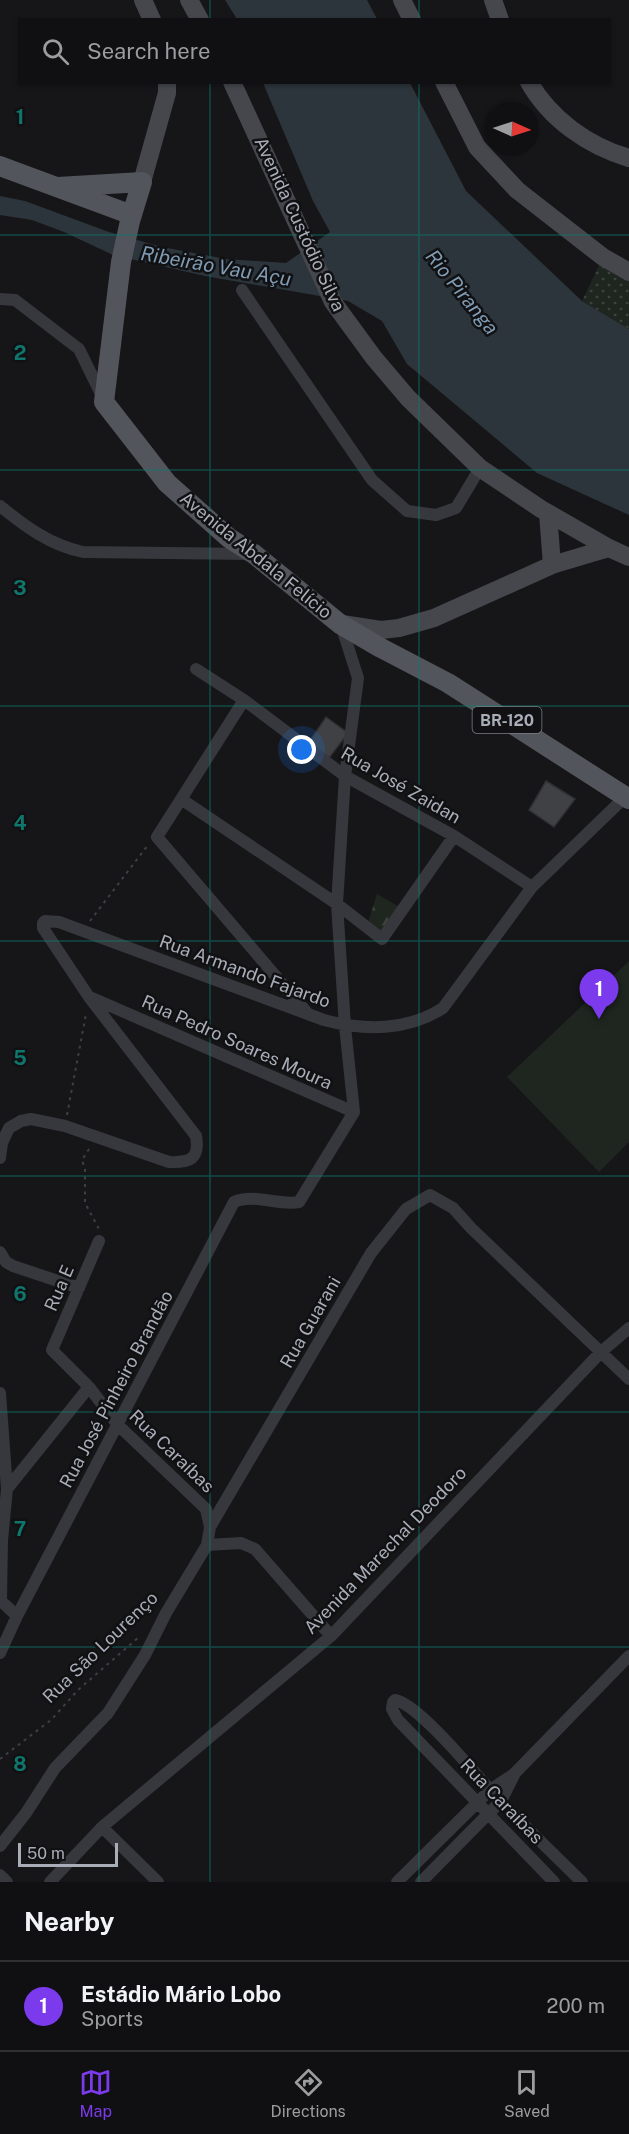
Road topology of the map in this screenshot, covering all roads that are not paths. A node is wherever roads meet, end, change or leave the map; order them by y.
1 (142, 0) edge
2 (189, 0) edge
3 (402, 0) edge
4 (493, 0) edge
5 (151, 18) edge
6 (199, 18) edge
7 (411, 18) edge
8 (499, 18) edge
9 (167, 84) edge
10 (233, 84) edge
11 (445, 84) edge
12 (530, 84) edge
13 (629, 159) edge
14 (0, 166) edge
15 (142, 182) junction
16 (58, 187) junction
17 (131, 218) junction
18 (603, 257) junction
19 (629, 261) edge
20 (629, 272) edge
21 (242, 290) dead end
22 (0, 298) edge
23 (104, 402) junction
24 (480, 468) junction
25 (0, 506) edge
26 (544, 511) junction
27 (609, 548) junction
28 (254, 554) junction
29 (629, 557) edge
30 (552, 565) junction
31 (340, 624) junction
32 (196, 669) dead end
33 (244, 700) junction
34 (345, 776) junction
35 (627, 798) edge
36 (181, 800) junction
37 (454, 836) junction
38 (532, 887) junction
39 (337, 904) junction
40 (89, 997) junction
41 (309, 1015) junction
42 (345, 1026) junction
43 (354, 1112) junction
44 (0, 1158) edge
45 (99, 1241) road end
46 (0, 1253) edge
47 (79, 1288) junction
48 (629, 1328) edge
49 (52, 1350) joint
50 (601, 1352) junction
51 (629, 1380) edge
52 (89, 1387) junction
53 (0, 1393) edge
54 (118, 1425) junction
55 (7, 1489) junction
56 (210, 1527) junction
57 (207, 1545) junction
58 (17, 1616) junction
59 (330, 1636) junction
60 (0, 1653) edge
61 (629, 1656) edge
62 (514, 1774) junction
63 (490, 1790) junction
64 (501, 1801) junction
65 (478, 1803) junction
66 (489, 1814) junction
67 (102, 1827) junction
68 (0, 1846) edge
69 (0, 1875) edge
70 (7, 1882) edge
71 (50, 1882) edge
72 (158, 1882) edge
73 (397, 1882) edge
74 (421, 1882) edge
75 (554, 1882) edge
76 (582, 1882) edge

1 - 5 main road
2 - 6 main road
3 - 7 main road
4 - 8 main road
9 - 15 main road
10 - 24 main road, Avenida Custódio Silva
11 - 18 main road
12 - 13 main road
14 - 16 main road
15 - 16 main road
15 - 17 main road
16 - 17 main road
17 - 23 main road
18 - 19 street
18 - 20 main road
21 - 24 street
22 - 23 street
23 - 28 main road, Avenida Abdala Felício
24 - 26 main road, Avenida Custódio Silva
25 - 28 street
26 - 27 main road, Avenida Custódio Silva
26 - 30 main road
27 - 29 main road, Avenida Custódio Silva
27 - 30 main road, Avenida Abdala Felício
28 - 31 main road, Avenida Abdala Felício
30 - 31 main road, Avenida Abdala Felício
31 - 34 street, Rua Pedro Soares Moura
31 - 35 main road, BR-120
32 - 33 street, Rua José Zaidan
33 - 34 street, Rua José Zaidan
33 - 36 street
34 - 37 street, Rua José Zaidan
34 - 39 street, Rua Pedro Soares Moura
35 - 38 street, Rua Armando Fajardo
36 - 39 street
36 - 41 street
37 - 38 street, Rua José Zaidan
37 - 39 street
38 - 42 street, Rua Armando Fajardo
39 - 42 street, Rua Pedro Soares Moura
40 - 41 street, Rua Armando Fajardo
40 - 43 street, Rua Pedro Soares Moura
40 - 44 street, Rua Armando Fajardo
41 - 42 street, Rua Armando Fajardo
42 - 43 street, Rua Pedro Soares Moura
43 - 54 street, Rua José Pinheiro Brandão
45 - 47 street, Rua E
46 - 47 street
47 - 49 street, Rua E
48 - 50 street, Avenida Marechal Deodoro
49 - 52 street, Rua Caraíbas
50 - 51 street
50 - 56 street, Rua Guarani
50 - 59 street, Avenida Marechal Deodoro
52 - 54 street, Rua Caraíbas
52 - 55 street
53 - 55 street
54 - 56 street, Rua Caraíbas
54 - 58 street, Rua José Pinheiro Brandão
55 - 58 street
56 - 57 street
57 - 59 street
57 - 68 street, Rua São Lourenço
58 - 60 street, Rua José Pinheiro Brandão
59 - 67 street, Avenida Marechal Deodoro
61 - 62 street
62 - 63 street
62 - 64 street
63 - 64 street, Rua Caraíbas
63 - 65 street
63 - 65 street, Rua Caraíbas
64 - 66 street
64 - 76 street, Rua Caraíbas
65 - 66 street, Rua Caraíbas
65 - 73 street
66 - 74 street
66 - 75 street, Rua Caraíbas
67 - 71 street, Avenida Marechal Deodoro
67 - 72 street
69 - 70 street

